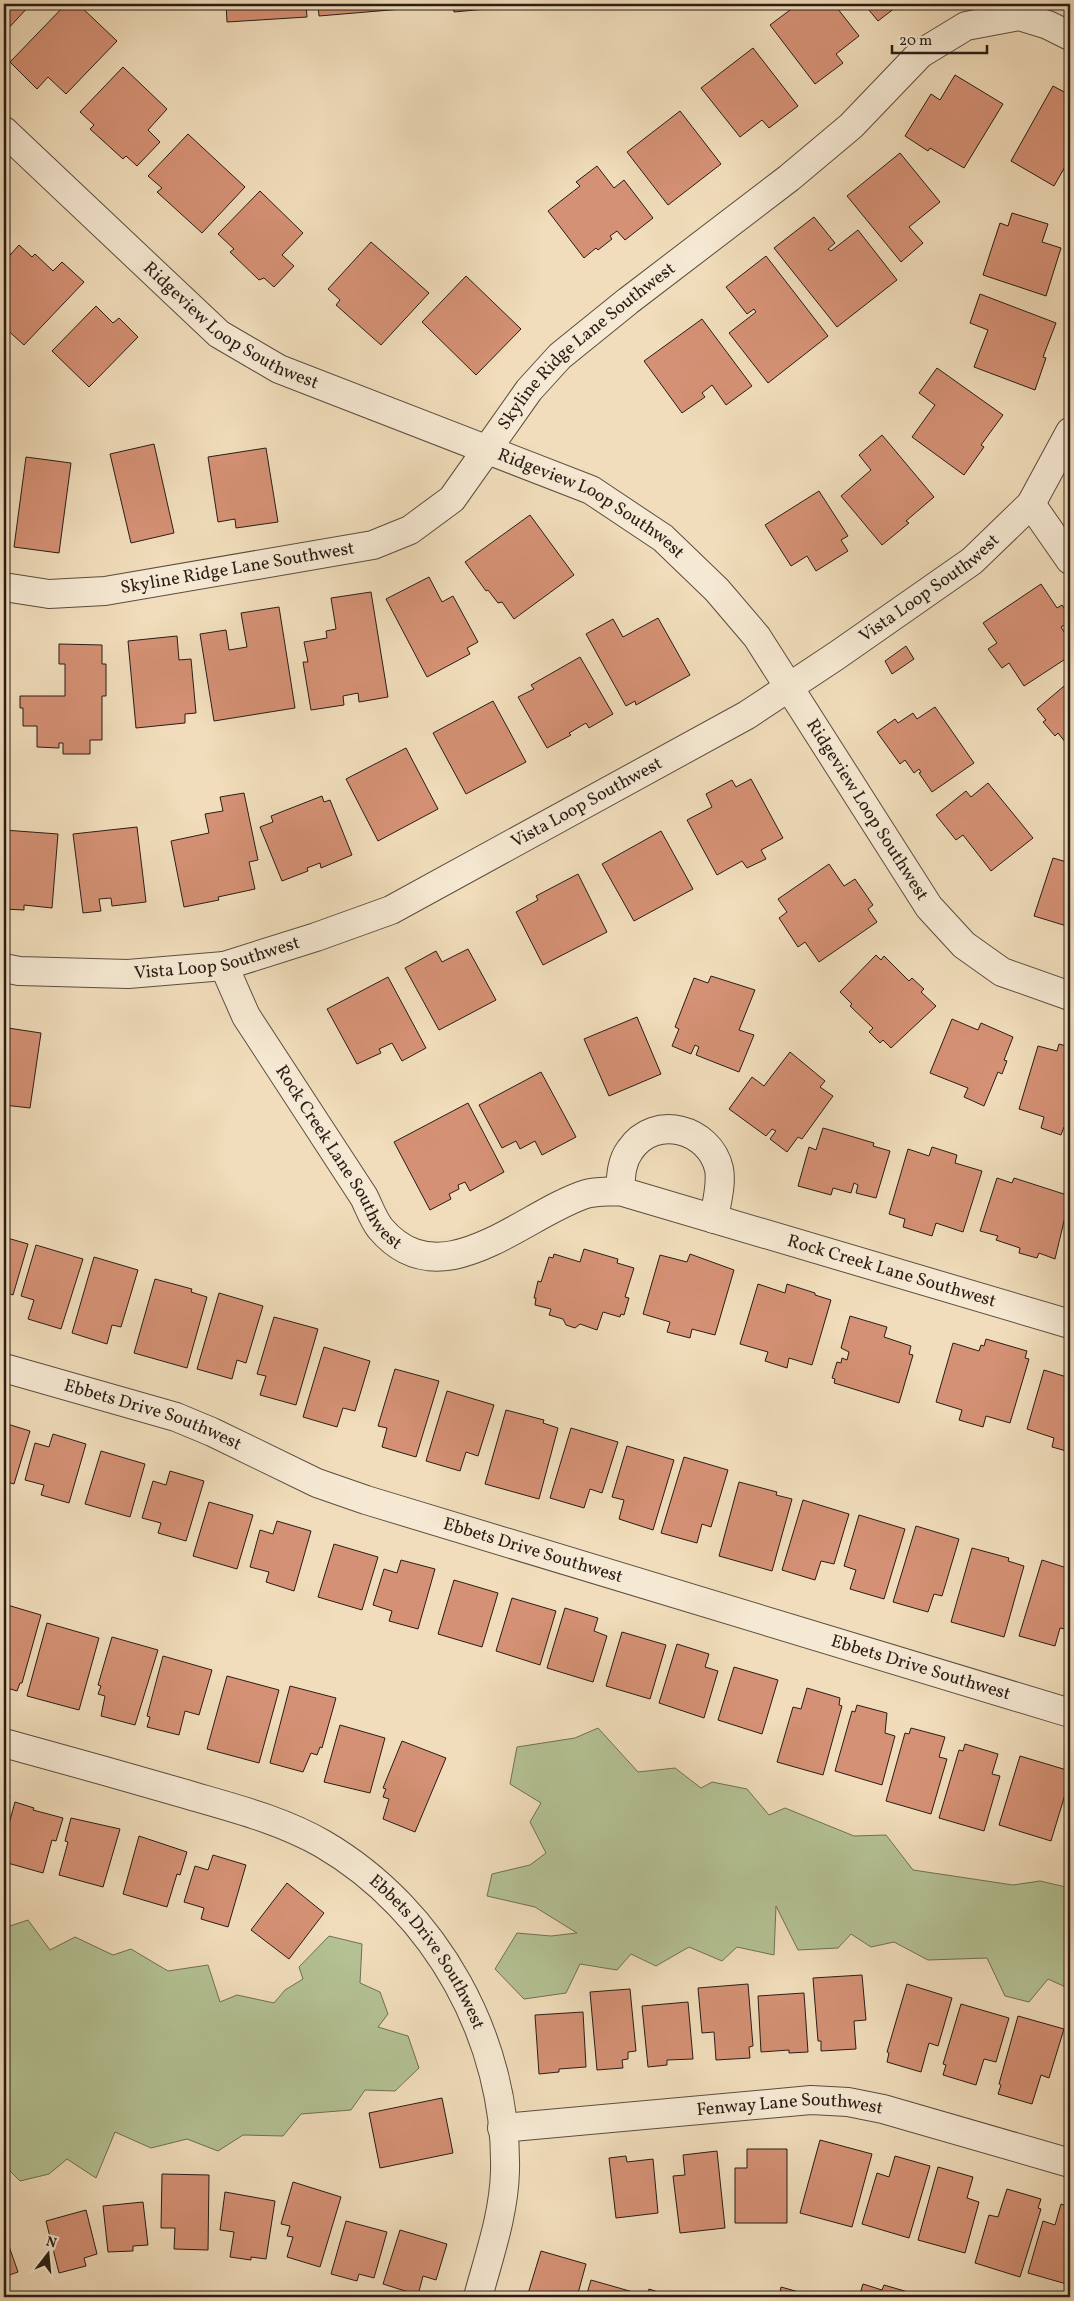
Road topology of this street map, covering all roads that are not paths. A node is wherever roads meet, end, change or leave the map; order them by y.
1 (1019, 10) edge
2 (1070, 36) edge
3 (4, 131) edge
4 (1070, 432) edge
5 (488, 449) junction
6 (1031, 504) junction
7 (1070, 560) edge
8 (4, 587) edge
9 (789, 687) junction
10 (224, 966) junction
11 (4, 968) edge
12 (1070, 996) edge
13 (620, 1190) junction
14 (714, 1219) junction
15 (1070, 1324) edge
16 (4, 1368) edge
17 (1070, 1713) edge
18 (4, 1743) edge
19 (502, 2128) junction
20 (1070, 2163) edge
21 (478, 2297) edge

1 - 2 street, Skyline Ridge Lane Southwest
1 - 5 street, Skyline Ridge Lane Southwest
3 - 5 street, Ridgeview Loop Southwest
4 - 6 street, Vista Loop Southwest
5 - 8 street, Skyline Ridge Lane Southwest
5 - 9 street, Ridgeview Loop Southwest
6 - 7 street
6 - 9 street, Vista Loop Southwest
9 - 10 street, Vista Loop Southwest
9 - 12 street, Ridgeview Loop Southwest
10 - 11 street, Vista Loop Southwest
10 - 13 street, Rock Creek Lane Southwest
13 - 14 street, Rock Creek Lane Southwest
13 - 14 street
14 - 15 street, Rock Creek Lane Southwest
16 - 17 street, Ebbets Drive Southwest
18 - 19 street, Ebbets Drive Southwest
19 - 20 street, Fenway Lane Southwest
19 - 21 street, Ebbets Drive Southwest

